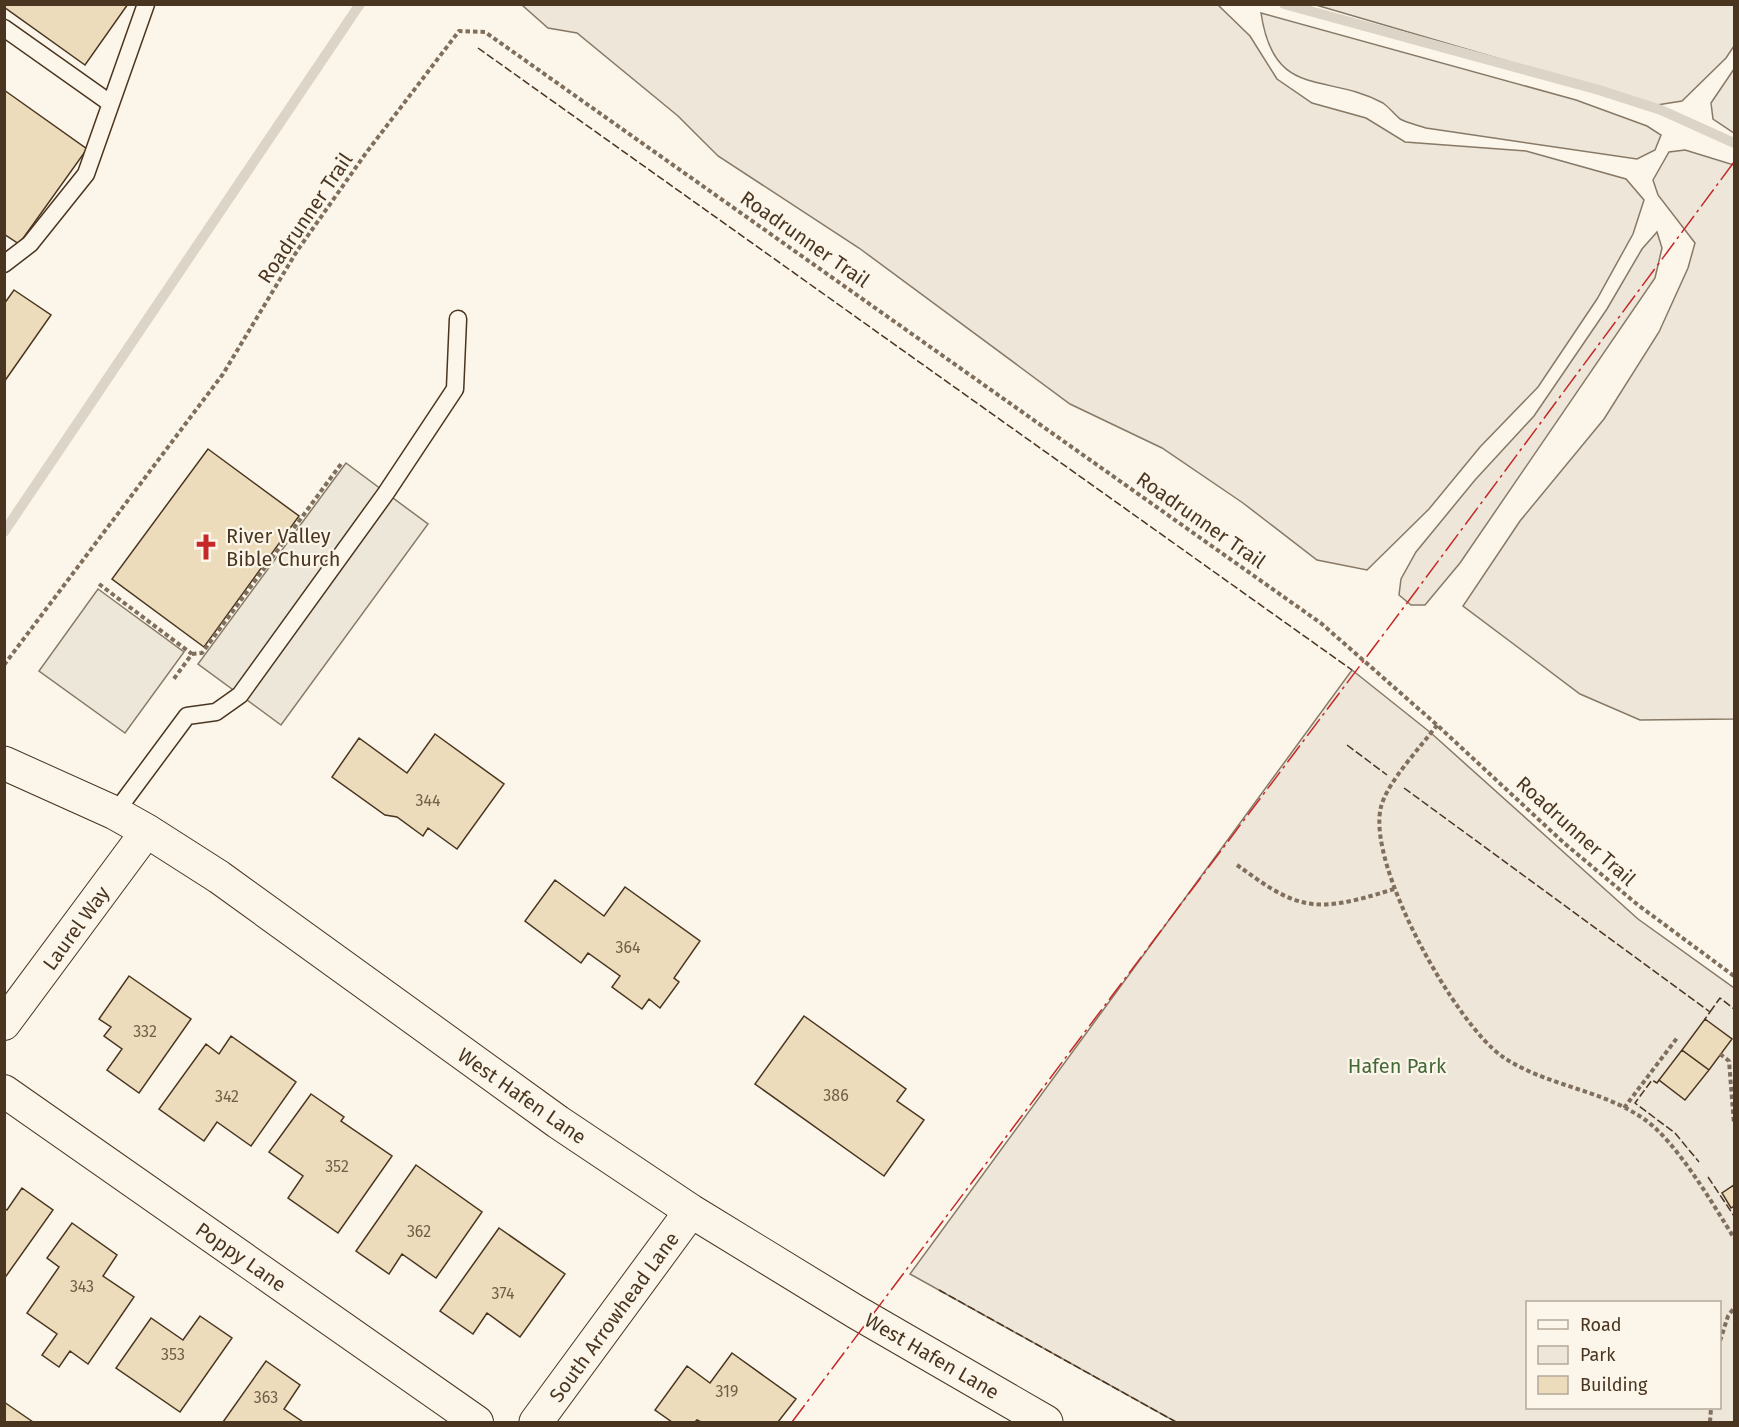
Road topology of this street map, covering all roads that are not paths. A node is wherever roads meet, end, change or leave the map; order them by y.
1 (146, 4) edge
2 (4, 28) edge
3 (110, 103) junction
4 (4, 264) edge
5 (458, 319) dead end
6 (4, 763) edge
7 (115, 813) junction
8 (147, 831) junction
9 (4, 1024) edge
10 (4, 1090) edge
11 (692, 1210) junction
12 (477, 1422) edge
13 (536, 1422) edge
14 (1046, 1422) edge

1 - 3 lane
2 - 3 lane
3 - 4 lane
5 - 7 lane
6 - 7 main road, West Hafen Lane
7 - 8 main road, West Hafen Lane
8 - 9 street, Laurel Way
8 - 11 main road, West Hafen Lane
10 - 12 street, Poppy Lane
11 - 13 main road, South Arrowhead Lane
11 - 14 main road, West Hafen Lane

